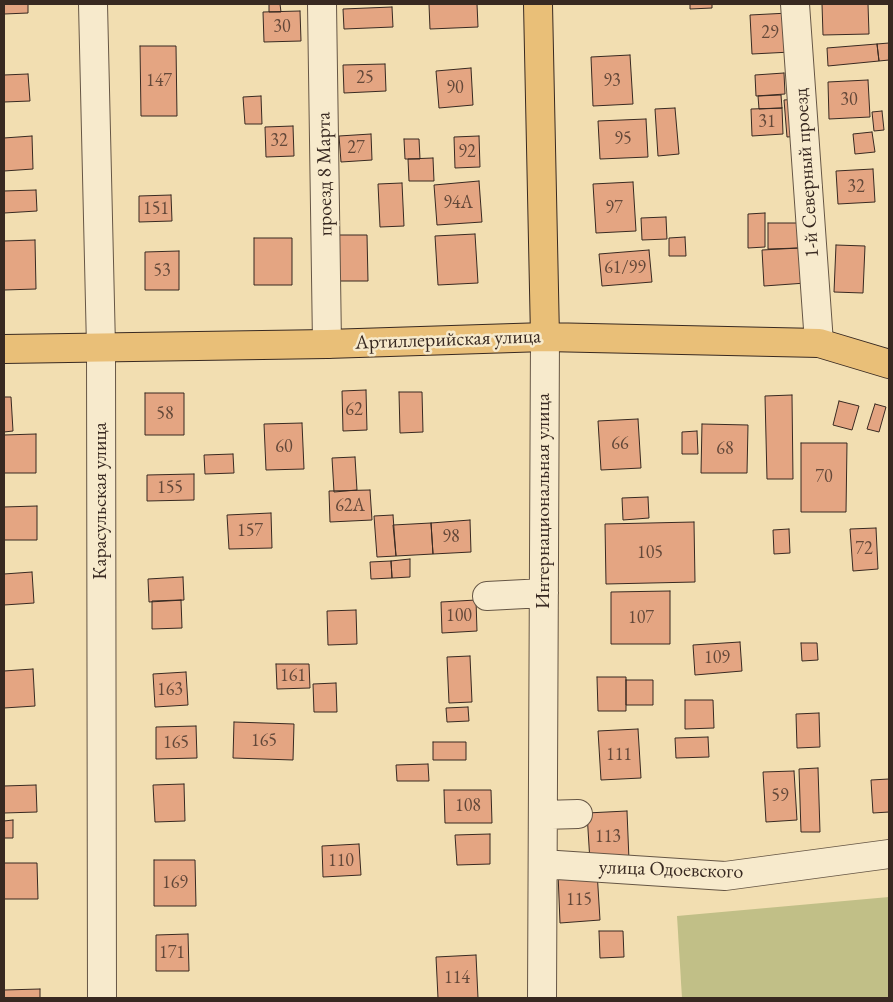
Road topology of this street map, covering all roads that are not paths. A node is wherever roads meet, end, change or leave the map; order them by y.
1 (92, 4) edge
2 (322, 4) edge
3 (538, 4) edge
4 (795, 4) edge
5 (545, 336) junction
6 (819, 343) junction
7 (327, 344) junction
8 (101, 347) junction
9 (4, 349) edge
10 (889, 364) edge
11 (544, 593) junction
12 (487, 596) dead end
13 (578, 814) dead end
14 (543, 815) junction
15 (889, 854) edge
16 (543, 868) junction
17 (102, 998) edge
18 (542, 998) edge

1 - 8 street, Карасульская улица
2 - 7 street, проезд 8 Марта
3 - 5 main road, Интернациональная улица
4 - 6 street, 1-й Северный проезд
5 - 6 main road, Артиллерийская улица
5 - 7 main road, Артиллерийская улица
5 - 11 street, Интернациональная улица
6 - 10 main road, Артиллерийская улица
7 - 8 main road, Артиллерийская улица
8 - 9 main road, Артиллерийская улица
8 - 17 street, Карасульская улица
11 - 12 street
11 - 14 street, Интернациональная улица
13 - 14 street
14 - 16 street, Интернациональная улица
15 - 16 street, улица Одоевского
16 - 18 street, Интернациональная улица

